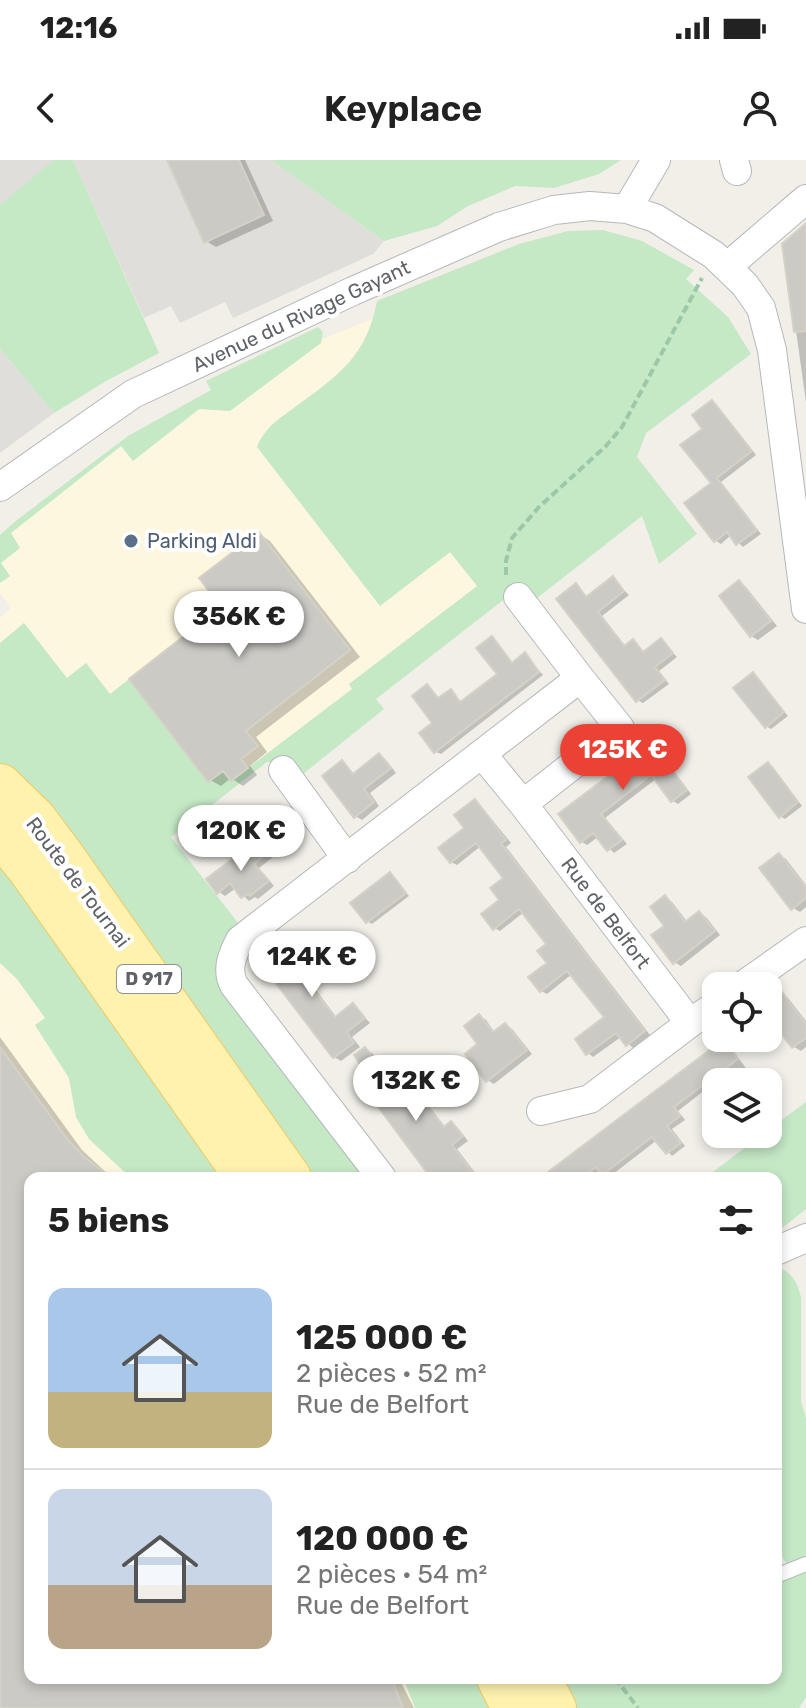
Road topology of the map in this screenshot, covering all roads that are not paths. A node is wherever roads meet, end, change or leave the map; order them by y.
1 (656, 160) edge
2 (806, 199) edge
3 (627, 209) junction
4 (721, 260) junction
5 (0, 487) edge
6 (518, 597) road end
7 (806, 609) edge
8 (580, 678) junction
9 (482, 754) junction
10 (283, 770) dead end
11 (0, 786) edge
12 (523, 804) junction
13 (0, 815) edge
14 (0, 832) edge
15 (347, 859) junction
16 (806, 941) edge
17 (762, 972) edge
18 (702, 1015) edge
19 (690, 1023) junction
20 (541, 1111) dead end
21 (244, 1172) edge
22 (260, 1172) edge
23 (285, 1172) edge
24 (377, 1172) edge
25 (806, 1238) edge
26 (782, 1248) edge
27 (806, 1564) edge
28 (782, 1574) edge
29 (502, 1684) edge
30 (517, 1684) edge
31 (541, 1684) edge
32 (514, 1708) edge
33 (529, 1708) edge
34 (554, 1708) edge

1 - 3 street
2 - 4 street
3 - 4 street, Avenue du Rivage Gayant
3 - 5 street, Avenue du Rivage Gayant
4 - 7 street, Avenue du Rivage Gayant
6 - 8 street
8 - 9 street
8 - 12 street
9 - 12 street, Rue de Belfort
9 - 15 street
10 - 15 street
11 - 23 main road, Route de Tournai / D 917
12 - 19 street, Rue de Belfort
13 - 22 lane
14 - 21 main road, Route de Tournai / D 917
15 - 24 street
16 - 17 street
18 - 19 street
19 - 20 street
25 - 26 street
27 - 28 lane
29 - 32 main road
30 - 33 lane
31 - 34 main road

